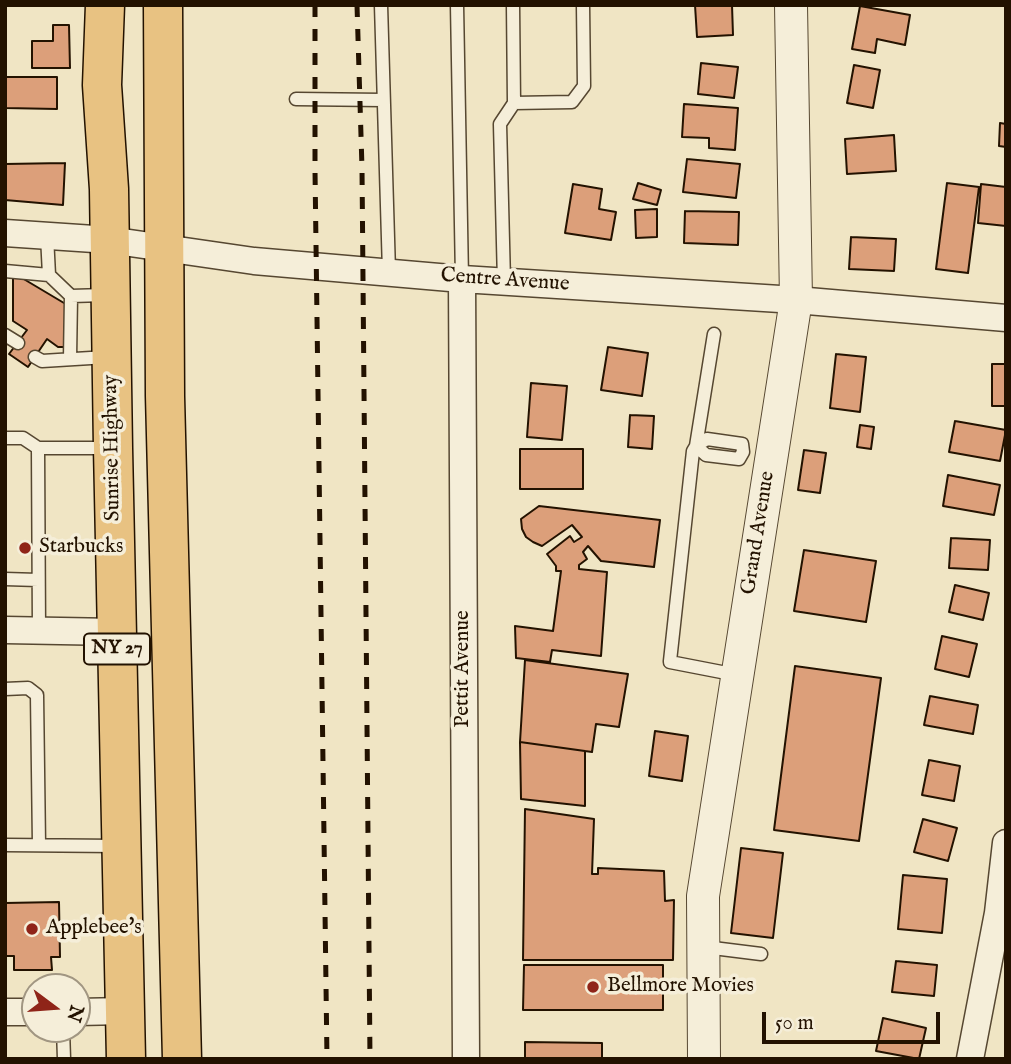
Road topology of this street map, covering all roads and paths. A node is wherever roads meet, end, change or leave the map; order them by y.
1 (105, 5) edge
2 (163, 5) edge
3 (381, 5) edge
4 (457, 5) edge
5 (513, 5) edge
6 (583, 5) edge
7 (791, 5) edge
8 (296, 99) dead end
9 (383, 100) junction
10 (514, 103) junction
11 (5, 233) edge
12 (47, 236) junction
13 (109, 240) junction
14 (165, 248) junction
15 (5, 271) edge
16 (389, 272) junction
17 (44, 275) junction
18 (462, 279) junction
19 (504, 282) junction
20 (40, 289) dead end
21 (110, 295) junction
22 (71, 296) junction
23 (796, 300) junction
24 (1006, 318) edge
25 (5, 334) edge
26 (714, 334) dead end
27 (18, 343) dead end
28 (39, 355) dead end
29 (111, 357) junction
30 (71, 359) junction
31 (5, 438) edge
32 (696, 446) junction
33 (38, 448) junction
34 (113, 448) junction
35 (757, 454) junction
36 (5, 579) edge
37 (38, 580) junction
38 (5, 630) edge
39 (39, 631) junction
40 (116, 632) junction
41 (737, 675) junction
42 (5, 690) edge
43 (1006, 843) edge
44 (5, 845) edge
45 (39, 845) junction
46 (122, 846) junction
47 (704, 947) junction
48 (761, 954) dead end
49 (125, 1011) junction
50 (91, 1012) edge
51 (126, 1059) edge
52 (182, 1059) edge
53 (466, 1059) edge
54 (704, 1059) edge
55 (971, 1059) edge

1 - 13 highway, Sunrise Highway / NY 27
2 - 14 highway, NY 27
3 - 9 lane
4 - 18 lane
5 - 10 lane
6 - 10 lane
7 - 23 street, Grand Avenue
8 - 9 lane
9 - 16 lane
10 - 19 lane
11 - 12 street, Centre Avenue
12 - 13 street, Centre Avenue
12 - 17 lane
13 - 14 street, Centre Avenue
13 - 21 highway, Sunrise Highway / NY 27
14 - 16 street, Centre Avenue
14 - 52 highway, NY 27
15 - 17 lane
16 - 18 street, Centre Avenue
17 - 20 lane
17 - 22 lane
18 - 19 street, Centre Avenue
18 - 53 street, Pettit Avenue
19 - 23 street, Centre Avenue
21 - 22 lane
21 - 29 highway, Sunrise Highway / NY 27
22 - 30 lane
23 - 24 street, Centre Avenue
23 - 35 street, Grand Avenue
25 - 27 lane
26 - 32 lane
28 - 30 lane
29 - 30 lane
29 - 34 highway, Sunrise Highway / NY 27
31 - 33 lane
32 - 35 lane
32 - 41 lane
33 - 34 lane
33 - 37 lane
34 - 40 highway, Sunrise Highway / NY 27
35 - 41 street, Grand Avenue
36 - 37 lane
37 - 39 lane
38 - 39 street
39 - 40 street
40 - 46 highway, Sunrise Highway / NY 27
41 - 47 street, Grand Avenue
42 - 45 lane
43 - 55 street
44 - 45 lane
45 - 46 lane
46 - 49 highway, Sunrise Highway / NY 27
47 - 48 lane
47 - 54 street, Grand Avenue
49 - 50 street
49 - 51 highway, Sunrise Highway / NY 27

